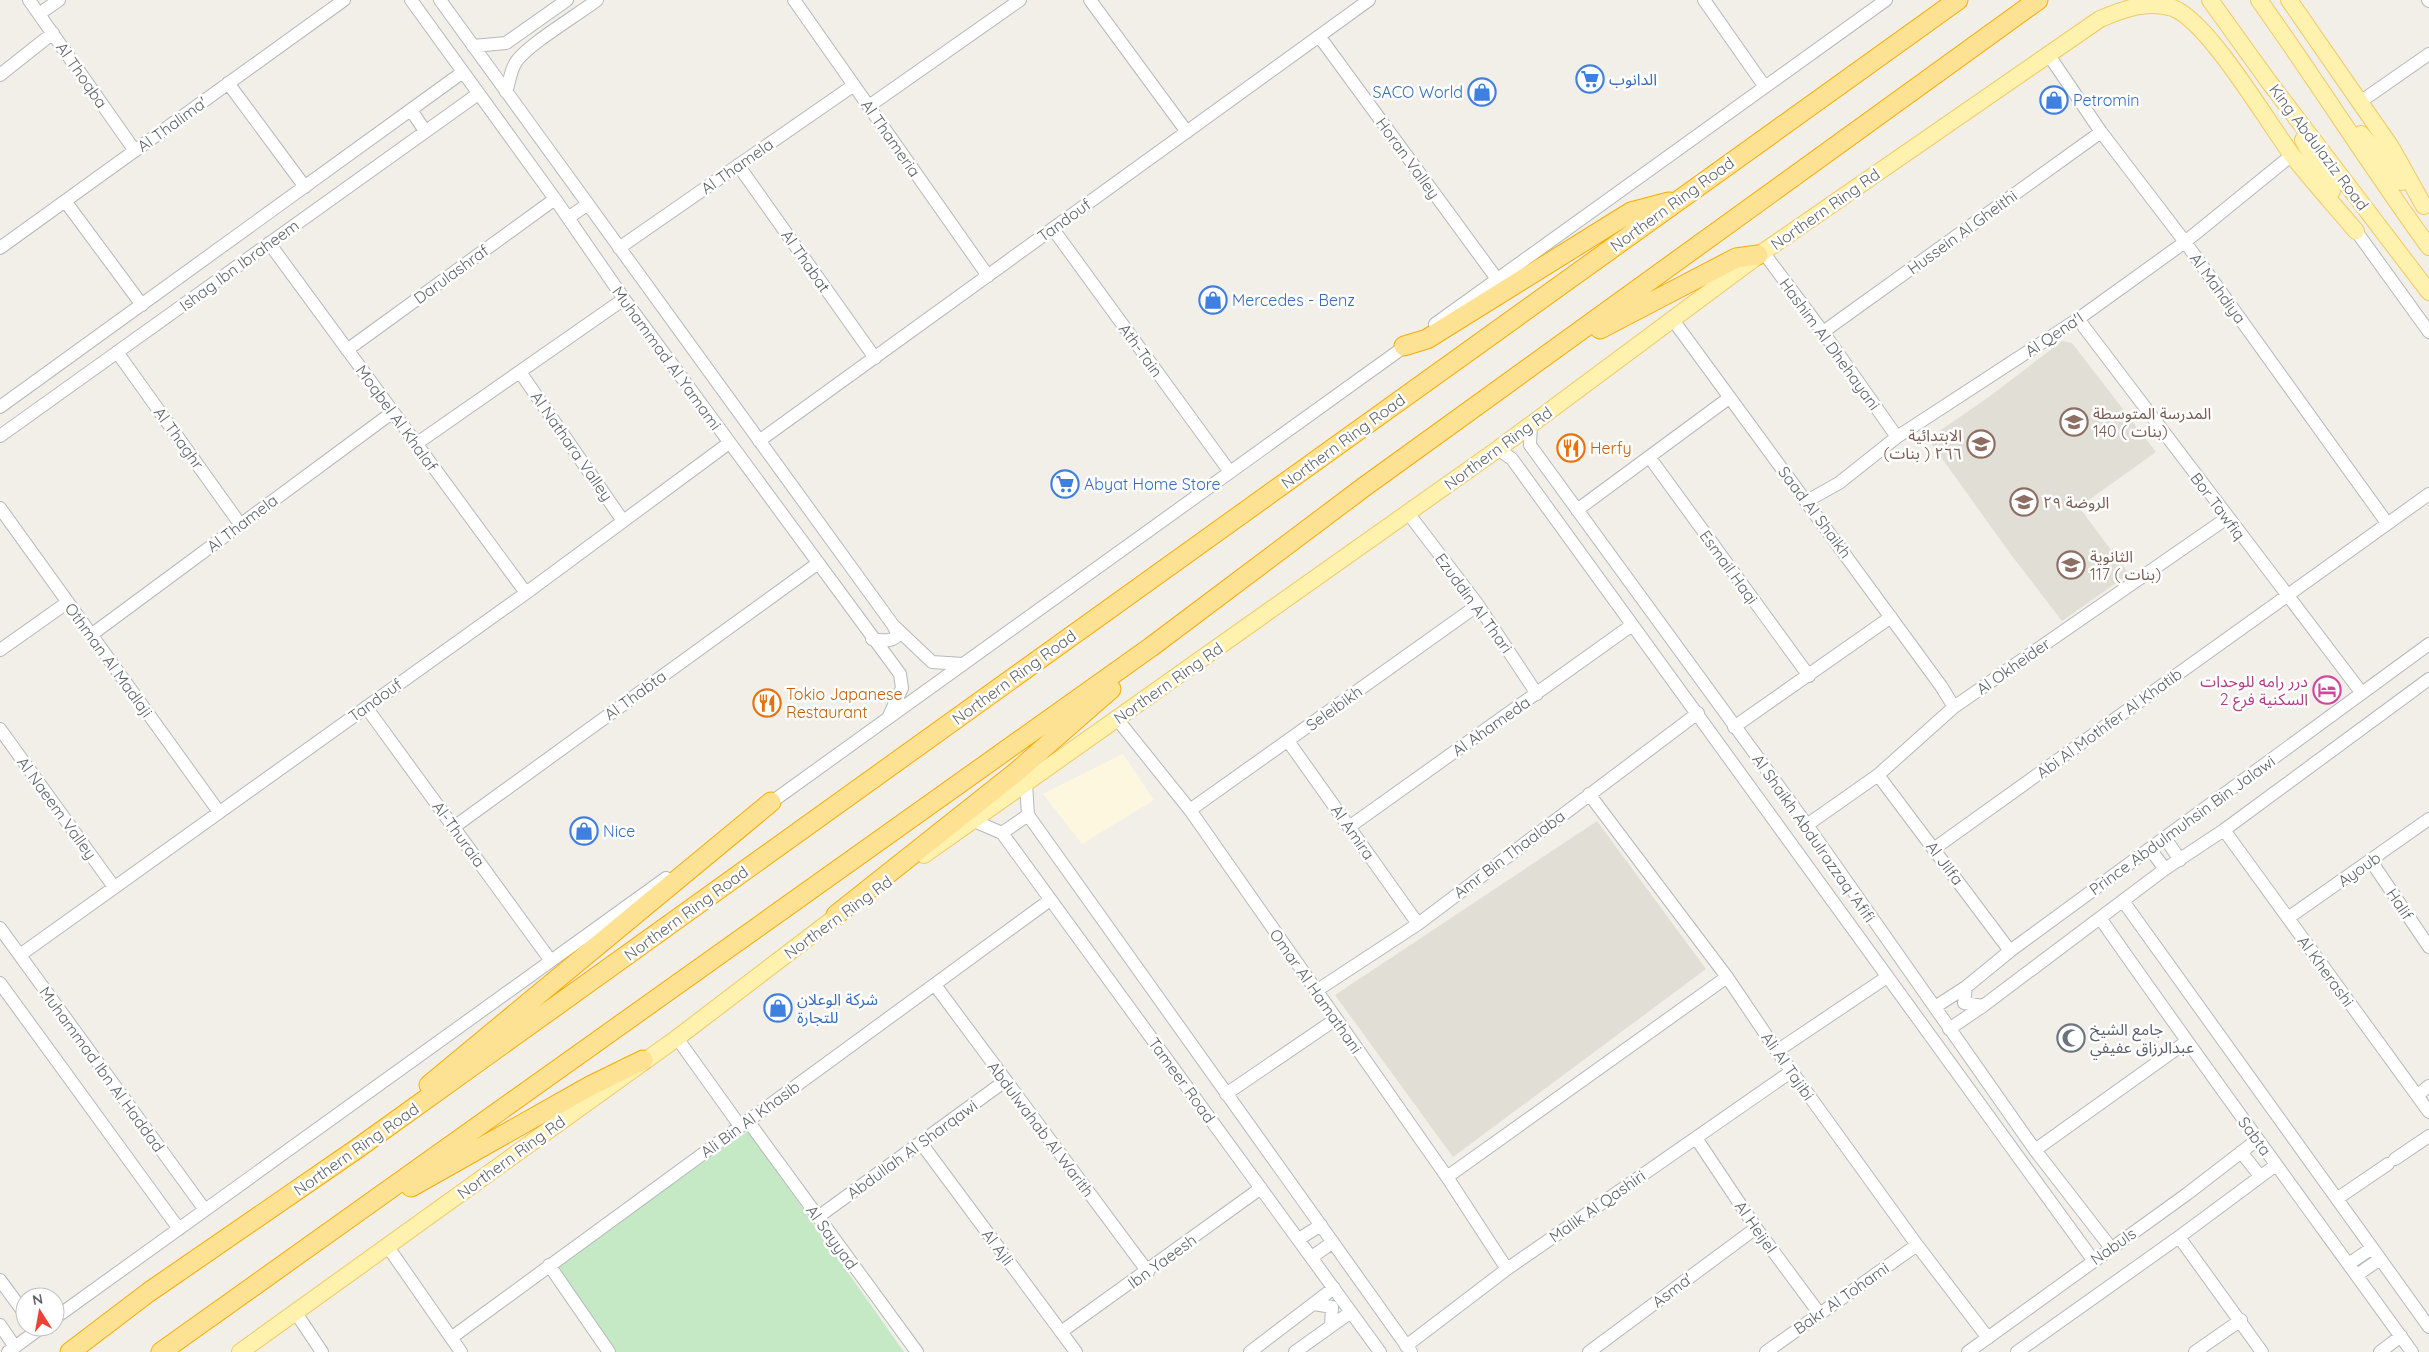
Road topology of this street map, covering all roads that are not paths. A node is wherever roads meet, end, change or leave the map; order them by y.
1 (29, 0) edge
2 (58, 0) edge
3 (344, 0) edge
4 (411, 0) edge
5 (440, 0) edge
6 (567, 0) edge
7 (598, 0) edge
8 (794, 0) edge
9 (1020, 0) edge
10 (1090, 0) edge
11 (1369, 0) edge
12 (1704, 0) edge
13 (1886, 0) edge
14 (1958, 0) edge
15 (2038, 0) edge
16 (2123, 0) edge
17 (2210, 0) edge
18 (2259, 0) edge
19 (2290, 0) edge
20 (40, 14) junction
21 (2100, 19) junction
22 (522, 32) junction
23 (53, 33) junction
24 (1319, 36) junction
25 (535, 45) junction
26 (473, 46) junction
27 (2048, 54) junction
28 (2429, 54) edge
29 (463, 72) junction
30 (0, 75) edge
31 (2269, 82) junction
32 (228, 83) junction
33 (854, 85) junction
34 (1765, 87) junction
35 (2322, 90) junction
36 (506, 92) junction
37 (478, 94) junction
38 (2360, 102) junction
39 (869, 106) junction
40 (411, 110) junction
41 (425, 131) junction
42 (1187, 132) junction
43 (2101, 132) junction
44 (135, 151) junction
45 (2292, 155) junction
46 (738, 165) junction
47 (305, 187) junction
48 (555, 199) junction
49 (1680, 199) junction
50 (65, 201) junction
51 (588, 204) junction
52 (2426, 210) edge
53 (568, 218) junction
54 (1053, 228) junction
55 (2356, 231) junction
56 (2185, 242) junction
57 (269, 243) junction
58 (2429, 247) edge
59 (0, 248) edge
60 (620, 248) junction
61 (1760, 254) junction
62 (988, 276) junction
63 (1498, 279) junction
64 (2429, 292) edge
65 (624, 299) junction
66 (142, 305) junction
67 (2078, 319) junction
68 (1673, 320) junction
69 (1823, 332) junction
70 (2429, 332) edge
71 (1562, 345) junction
72 (1404, 346) junction
73 (347, 350) junction
74 (117, 352) junction
75 (875, 358) junction
76 (520, 372) junction
77 (42, 377) junction
78 (57, 396) junction
79 (1728, 398) junction
80 (0, 407) edge
81 (393, 412) junction
82 (1531, 424) junction
83 (0, 436) edge
84 (1897, 437) junction
85 (760, 441) junction
86 (729, 443) junction
87 (416, 444) junction
88 (1530, 445) junction
89 (1498, 449) junction
90 (1650, 458) junction
91 (1512, 459) junction
92 (1230, 472) junction
93 (2429, 494) edge
94 (1807, 502) junction
95 (0, 508) edge
96 (1577, 510) junction
97 (1408, 513) junction
98 (2227, 518) junction
99 (623, 521) junction
100 (2387, 523) junction
101 (240, 524) junction
102 (817, 564) junction
103 (526, 593) junction
104 (2286, 596) junction
105 (68, 602) junction
106 (1478, 605) junction
107 (1891, 617) junction
108 (893, 625) junction
109 (1632, 625) junction
110 (91, 635) junction
111 (872, 640) junction
112 (2429, 644) edge
113 (1152, 647) junction
114 (0, 650) edge
115 (963, 664) junction
116 (1809, 676) junction
117 (2429, 679) edge
118 (2360, 692) junction
119 (1537, 694) junction
120 (366, 707) junction
121 (1954, 707) junction
122 (1698, 713) junction
123 (888, 718) junction
124 (1117, 719) junction
125 (1734, 727) junction
126 (0, 728) edge
127 (1288, 741) junction
128 (1878, 775) junction
129 (1026, 784) junction
130 (1588, 794) junction
131 (771, 802) junction
132 (1190, 810) junction
133 (219, 812) junction
134 (1028, 815) junction
135 (2429, 818) edge
136 (974, 821) junction
137 (1807, 825) junction
138 (1349, 826) junction
139 (454, 827) junction
140 (2224, 830) junction
141 (1002, 833) junction
142 (2165, 838) junction
143 (1935, 848) junction
144 (2150, 848) junction
145 (2180, 860) junction
146 (2370, 861) junction
147 (2165, 869) junction
148 (114, 887) junction
149 (1050, 900) junction
150 (2123, 901) junction
151 (836, 915) junction
152 (2100, 918) junction
153 (2288, 918) junction
154 (1418, 924) junction
155 (0, 928) edge
156 (2429, 947) edge
157 (2010, 952) junction
158 (20, 954) junction
159 (551, 961) junction
160 (1727, 977) junction
161 (1887, 977) junction
162 (0, 983) edge
163 (935, 985) junction
164 (1966, 988) junction
165 (1316, 991) junction
166 (4, 998) edge
167 (1984, 1006) junction
168 (1935, 1007) junction
169 (1336, 1019) junction
170 (1949, 1028) junction
171 (677, 1038) junction
172 (2186, 1042) junction
173 (1777, 1051) junction
174 (643, 1060) junction
175 (1792, 1071) junction
176 (1005, 1081) junction
177 (2429, 1086) edge
178 (1226, 1094) junction
179 (2418, 1095) junction
180 (2429, 1112) edge
181 (744, 1124) junction
182 (2429, 1136) edge
183 (1696, 1138) junction
184 (2257, 1140) junction
185 (921, 1142) junction
186 (358, 1148) junction
187 (2035, 1150) junction
188 (2241, 1152) junction
189 (2276, 1165) junction
190 (2260, 1176) junction
191 (1446, 1177) junction
192 (1261, 1188) junction
193 (2338, 1198) junction
194 (205, 1210) junction
195 (818, 1217) junction
196 (1321, 1225) junction
197 (1756, 1228) junction
198 (179, 1229) junction
199 (2098, 1231) junction
200 (2179, 1237) junction
201 (318, 1239) junction
202 (1299, 1239) junction
203 (1333, 1242) junction
204 (1916, 1245) junction
205 (2082, 1245) junction
206 (388, 1247) junction
207 (2111, 1248) junction
208 (2372, 1248) junction
209 (1312, 1257) junction
210 (2380, 1259) junction
211 (2093, 1260) junction
212 (2350, 1263) junction
213 (549, 1265) junction
214 (1507, 1269) junction
215 (1148, 1272) junction
216 (2358, 1275) junction
217 (0, 1280) edge
218 (1334, 1288) junction
219 (15, 1300) edge
220 (1314, 1304) junction
221 (65, 1311) edge
222 (1351, 1312) junction
223 (296, 1313) junction
224 (1820, 1313) junction
225 (2241, 1320) junction
226 (0, 1325) edge
227 (1331, 1326) junction
228 (2429, 1327) edge
229 (1062, 1332) junction
230 (2401, 1336) junction
231 (26, 1337) edge
232 (451, 1338) junction
233 (1988, 1338) junction
234 (11, 1349) edge
235 (1409, 1349) edge
236 (70, 1352) edge
237 (161, 1352) edge
238 (240, 1352) edge
239 (322, 1352) edge
240 (461, 1352) edge
241 (609, 1352) edge
242 (917, 1352) edge
243 (1076, 1352) edge
244 (1250, 1352) edge
245 (1296, 1352) edge
246 (1380, 1352) edge
247 (1589, 1352) edge
248 (1766, 1352) edge
249 (1968, 1352) edge
250 (2016, 1352) edge
251 (2195, 1352) edge
252 (2262, 1352) edge
253 (2380, 1352) edge
254 (2412, 1352) edge

1 - 20 street, Al Thoqba
2 - 20 street
3 - 32 street, Al Thalima'
4 - 29 street, Muhammad Al Yamami
5 - 26 street, Muhammad Al Yamami
6 - 22 street
7 - 25 street
8 - 33 street, Al Thameria
9 - 39 street
10 - 42 street
11 - 24 street, Tandouf
12 - 34 street
13 - 34 street
14 - 49 highway, Northern Ring Road
15 - 71 highway
16 - 21 street
17 - 31 main road, King Abdulaziz Road
18 - 35 main road, King Abdulaziz Road
19 - 38 main road
20 - 23 street, Al Thoqba
21 - 27 main road, Northern Ring Rd
21 - 45 main road, Northern Ring Rd
22 - 25 street
22 - 26 street
23 - 30 street
23 - 44 street, Al Thoqba
24 - 42 street, Tandouf
24 - 63 street, Horan Valley
25 - 36 street
26 - 36 street, Muhammad Al Yamami
27 - 43 street, Al Mahdiya
27 - 61 main road, Northern Ring Rd
28 - 38 street
29 - 37 street, Muhammad Al Yamami
29 - 40 street, Ishag Ibn Ibraheem
31 - 55 main road
31 - 64 main road, King Abdulaziz Road
32 - 44 street, Al Thalima'
32 - 47 street
33 - 39 street, Al Thameria
33 - 46 street, Al Thamela
34 - 63 street
35 - 52 main road
35 - 58 main road, King Abdulaziz Road
36 - 51 street, Muhammad Al Yamami
37 - 41 street, Ishag Ibn Ibraheem
37 - 48 street, Muhammad Al Yamami
38 - 52 main road
39 - 62 street, Al Thameria
40 - 41 street
40 - 47 street, Ishag Ibn Ibraheem
41 - 57 street, Ishag Ibn Ibraheem
42 - 54 street, Tandouf
43 - 56 street, Al Mahdiya
43 - 69 street, Hussein Al Gheithi
44 - 50 street, Al Thalima'
45 - 55 main road, Northern Ring Rd
45 - 56 street, Al Qena'I
46 - 60 street, Al Thamela
46 - 75 street, Al Thabat
47 - 66 street, Ishag Ibn Ibraheem
48 - 53 street, Muhammad Al Yamami
48 - 73 street, Darulashraf
49 - 72 highway
49 - 186 highway, Northern Ring Road
50 - 59 street, Al Thalima'
50 - 66 street
51 - 53 street
51 - 60 street, Muhammad Al Yamami
53 - 65 street, Muhammad Al Yamami
54 - 62 street, Tandouf
54 - 92 street, Ath-Tain
55 - 70 street
56 - 67 street, Al Qena'I
56 - 100 street, Al Mahdiya
57 - 73 street, Moqbel Al Khalaf
57 - 74 street, Ishag Ibn Ibraheem
60 - 85 street, Muhammad Al Yamami
61 - 68 main road, Northern Ring Rd
61 - 69 street, Hashim Al Dhehayani
61 - 71 highway
62 - 75 street, Tandouf
63 - 72 street
65 - 76 street
65 - 86 street, Muhammad Al Yamami
66 - 77 street, Ishag Ibn Ibraheem
67 - 84 street, Al Qena'I
67 - 98 street, Bor Tawfiq
68 - 79 street, Saad Al Shaikh
68 - 82 main road, Northern Ring Rd
69 - 84 street, Hashim Al Dhehayani
71 - 113 highway
72 - 92 street
73 - 81 street, Moqbel Al Khalaf
74 - 78 street, Ishag Ibn Ibraheem
74 - 101 street, Al Thaghr
75 - 85 street, Tandouf
76 - 87 street
76 - 99 street, Al Nathara Valley
77 - 78 street
77 - 80 street, Ishag Ibn Ibraheem
78 - 83 street, Ishag Ibn Ibraheem
79 - 90 street
79 - 94 street, Saad Al Shaikh
81 - 87 street, Moqbel Al Khalaf
81 - 101 street, Al Thamela
82 - 88 street
82 - 89 main road, Northern Ring Rd
84 - 94 street, Al Qena'I
85 - 108 street, Muhammad Al Yamami
86 - 99 street, Tandouf
86 - 102 street, Muhammad Al Yamami
87 - 103 street, Moqbel Al Khalaf
88 - 91 street
88 - 96 street, Al Shaikh Abdulrazzaq 'Afifi
89 - 91 street, Al Shaikh Abdulrazzaq 'Afifi
89 - 97 main road, Northern Ring Rd
90 - 96 street
90 - 116 street, Esmail Haqi
91 - 109 street, Al Shaikh Abdulrazzaq 'Afifi
92 - 115 street
93 - 100 street, Abi Al Mothfer Al Khatib
94 - 107 street, Saad Al Shaikh
95 - 105 street, Othman Al Madlaji
96 - 125 street, Al Shaikh Abdulrazzaq 'Afifi
97 - 106 street, Ezuddin Al Thari
97 - 124 main road, Northern Ring Rd
98 - 104 street, Bor Tawfiq
98 - 121 street, Al Okheider
99 - 103 street, Tandouf
100 - 104 street, Abi Al Mothfer Al Khatib
101 - 110 street, Al Thamela
102 - 111 street, Muhammad Al Yamami
102 - 139 street, Al Thabta
103 - 120 street, Tandouf
104 - 118 street, Bor Tawfiq
104 - 143 street, Abi Al Mothfer Al Khatib
105 - 110 street, Othman Al Madlaji
105 - 114 street
106 - 119 street, Ezuddin Al Thari
106 - 127 street, Seleibikh
107 - 116 street
107 - 121 street, Saad Al Shaikh
108 - 111 street
108 - 115 street, Muhammad Al Yamami
109 - 119 street, Al Ahameda
109 - 122 street, Al Shaikh Abdulrazzaq 'Afifi
110 - 133 street, Othman Al Madlaji
111 - 123 street, Muhammad Al Yamami
112 - 118 street, Prince Abdulmuhsin Bin Jalawi
113 - 151 highway
113 - 201 highway
115 - 123 street
116 - 125 street
117 - 140 street, Prince Abdulmuhsin Bin Jalawi
118 - 142 street, Prince Abdulmuhsin Bin Jalawi
119 - 138 street, Al Ahameda
120 - 133 street, Tandouf
120 - 139 street, Al-Thuraia
121 - 128 street, Al Okheider
122 - 130 street, Amr Bin Thaalaba
122 - 161 street, Al Shaikh Abdulrazzaq 'Afifi
123 - 131 street
124 - 129 main road, Northern Ring Rd
124 - 132 street, Omar Al Hamathani
125 - 137 street, Al Shaikh Abdulrazzaq 'Afifi
126 - 148 street, Al Naeem Valley
127 - 132 street, Seleibikh
127 - 138 street, Al Amira
128 - 137 street, Al Okheider
128 - 143 street, Al Jilfa
129 - 134 street
129 - 136 main road, Northern Ring Rd
130 - 154 street, Amr Bin Thaalaba
130 - 160 street, Ali Al Tajibi
131 - 159 street
131 - 186 highway
132 - 165 street, Omar Al Hamathani
133 - 148 street, Tandouf
134 - 141 street
134 - 178 street
135 - 146 street, Ayoub
136 - 141 street
136 - 151 main road, Northern Ring Rd
137 - 168 street, Al Shaikh Abdulrazzaq 'Afifi
138 - 154 street, Al Amira
139 - 159 street, Al-Thuraia
140 - 145 street, Prince Abdulmuhsin Bin Jalawi
140 - 153 street, Al Kherashi
141 - 149 street, Tameer Road
142 - 144 street, Prince Abdulmuhsin Bin Jalawi
142 - 145 street
143 - 157 street, Al Jilfa
144 - 147 street
144 - 157 street, Prince Abdulmuhsin Bin Jalawi
145 - 147 street, Prince Abdulmuhsin Bin Jalawi
146 - 153 street, Ayoub
146 - 156 street, Halif
147 - 150 street, Prince Abdulmuhsin Bin Jalawi
148 - 158 street, Tandouf
149 - 163 street, Ali Bin Al Khasib
149 - 192 street, Tameer Road
150 - 152 street, Prince Abdulmuhsin Bin Jalawi
150 - 193 street, Sabta
151 - 171 main road, Northern Ring Rd
152 - 167 street, Prince Abdulmuhsin Bin Jalawi
152 - 172 street, Sabta
153 - 179 street, Al Kherashi
154 - 165 street, Amr Bin Thaalaba
155 - 158 street, Muhammad Ibn Al Haddad
157 - 164 street, Prince Abdulmuhsin Bin Jalawi
158 - 194 street, Muhammad Ibn Al Haddad
159 - 194 street
160 - 173 street, Ali Al Tajibi
160 - 191 street
161 - 173 street
161 - 205 street, Al Shaikh Abdulrazzaq 'Afifi
162 - 166 street, Muhammad Ibn Al Haddad
163 - 176 street, Abdulwahab Al Warith
163 - 181 street, Ali Bin Al Khasib
164 - 167 street
164 - 168 street, Prince Abdulmuhsin Bin Jalawi
165 - 169 street, Omar Al Hamathani
166 - 198 street, Muhammad Ibn Al Haddad
167 - 170 street, Prince Abdulmuhsin Bin Jalawi
168 - 170 street, Al Shaikh Abdulrazzaq 'Afifi
169 - 178 street
169 - 191 street, Omar Al Hamathani
170 - 187 street, Al Shaikh Abdulrazzaq 'Afifi
171 - 174 main road, Northern Ring Rd
171 - 181 street, Al Sayyad
172 - 184 street, Sabta
172 - 187 street
173 - 175 street, Ali Al Tajibi
174 - 201 highway
174 - 206 main road, Northern Ring Rd
175 - 183 street, Malik Al Qashiri
175 - 204 street, Ali Al Tajibi
176 - 185 street, Abdullah Al Sharqawi
176 - 215 street, Abdulwahab Al Warith
177 - 179 street
178 - 196 street
179 - 180 street, Al Kherashi
181 - 195 street, Al Sayyad
181 - 213 street, Ali Bin Al Khasib
182 - 193 street
183 - 197 street, Al Heijel
183 - 214 street, Malik Al Qashiri
184 - 188 street, Nabuls
184 - 189 street, Sabta
185 - 195 street, Abdullah Al Sharqawi
185 - 229 street, Al Ajli
186 - 236 highway, Northern Ring Road
187 - 199 street, Al Shaikh Abdulrazzaq 'Afifi
188 - 190 street
188 - 207 street, Nabuls
189 - 190 street, Nabuls
189 - 212 street, Sabta
190 - 200 street, Nabuls
191 - 214 street, Omar Al Hamathani
192 - 202 street, Tameer Road
192 - 215 street, Ibn Yaeesh
193 - 208 street, Sabta
194 - 198 street
195 - 242 street, Al Sayyad
196 - 202 street
196 - 203 street
197 - 224 street, Al Heijel
197 - 247 street, Asma'
198 - 221 street
199 - 205 street
199 - 207 street, Al Shaikh Abdulrazzaq 'Afifi
200 - 225 street
200 - 250 street, Nabuls
201 - 237 highway
202 - 209 street, Tameer Road
203 - 209 street
203 - 235 street
204 - 224 street, Bakr Al Tohami
204 - 233 street, Ali Al Tajibi
205 - 211 street, Al Shaikh Abdulrazzaq 'Afifi
206 - 223 main road, Northern Ring Rd
206 - 232 street
207 - 211 street, Nabuls
208 - 210 street, Sabta
208 - 212 street
209 - 218 street, Tameer Road
210 - 216 street
210 - 228 street, Sabta
211 - 233 street, Nabuls
212 - 216 street, Sabta
213 - 232 street, Ali Bin Al Khasib
213 - 241 street
214 - 235 street, Malik Al Qashiri
215 - 229 street, Ibn Yaeesh
216 - 230 street, Sabta
217 - 219 street
218 - 220 street
218 - 222 street, Tameer Road
220 - 227 street
220 - 244 street
222 - 227 street
222 - 246 street, Tameer Road
223 - 238 main road, Northern Ring Rd
223 - 239 street
224 - 248 street, Bakr Al Tohami
225 - 251 street
225 - 252 street
226 - 234 street
227 - 245 street
229 - 243 street, Al Ajli
230 - 253 street
230 - 254 street, Sabta
231 - 234 street
232 - 240 street
233 - 249 street, Nabuls

